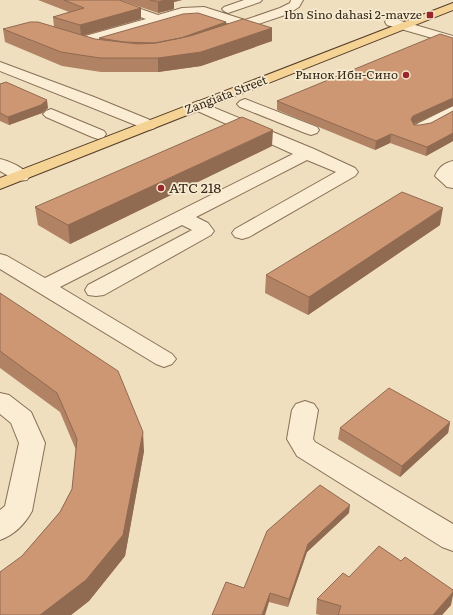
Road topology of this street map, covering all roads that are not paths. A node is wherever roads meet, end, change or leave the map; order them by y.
1 (104, 0) edge
2 (256, 0) edge
3 (297, 0) edge
4 (449, 0) edge
5 (453, 6) edge
6 (228, 9) dead end
7 (158, 19) junction
8 (397, 24) junction
9 (246, 25) junction
10 (211, 36) edge
11 (70, 37) edge
12 (452, 38) edge
13 (83, 41) junction
14 (105, 49) edge
15 (0, 66) edge
16 (245, 104) dead end
17 (198, 106) junction
18 (453, 112) edge
19 (52, 114) dead end
20 (143, 122) junction
21 (419, 129) edge
22 (311, 130) dead end
23 (98, 134) junction
24 (308, 154) junction
25 (453, 166) edge
26 (7, 170) edge
27 (453, 183) edge
28 (0, 184) edge
29 (181, 217) junction
30 (242, 233) dead end
31 (0, 260) edge
32 (44, 286) junction
33 (96, 290) dead end
34 (164, 359) dead end
35 (0, 401) edge
36 (305, 410) dead end
37 (0, 528) edge
38 (453, 538) edge

1 - 7 street
2 - 6 street
3 - 9 street
4 - 8 main road, Zangiata Street
5 - 8 main road, Zangiata Street
7 - 9 street
7 - 13 street
8 - 12 street
8 - 17 main road, Zangiata Street
8 - 20 main road, Zangiata Street
9 - 10 street
11 - 13 street
13 - 14 street
15 - 20 street
16 - 22 street
17 - 20 main road, Zangiata Street
17 - 24 street
18 - 21 street
19 - 23 street
20 - 23 main road, Zangiata Street
20 - 26 main road, Zangiata Street
23 - 26 main road, Zangiata Street
24 - 29 street
24 - 30 street
25 - 27 street
26 - 28 main road, Zangiata Street
29 - 32 street
29 - 33 street
31 - 32 street
32 - 34 street
35 - 37 street
36 - 38 street

